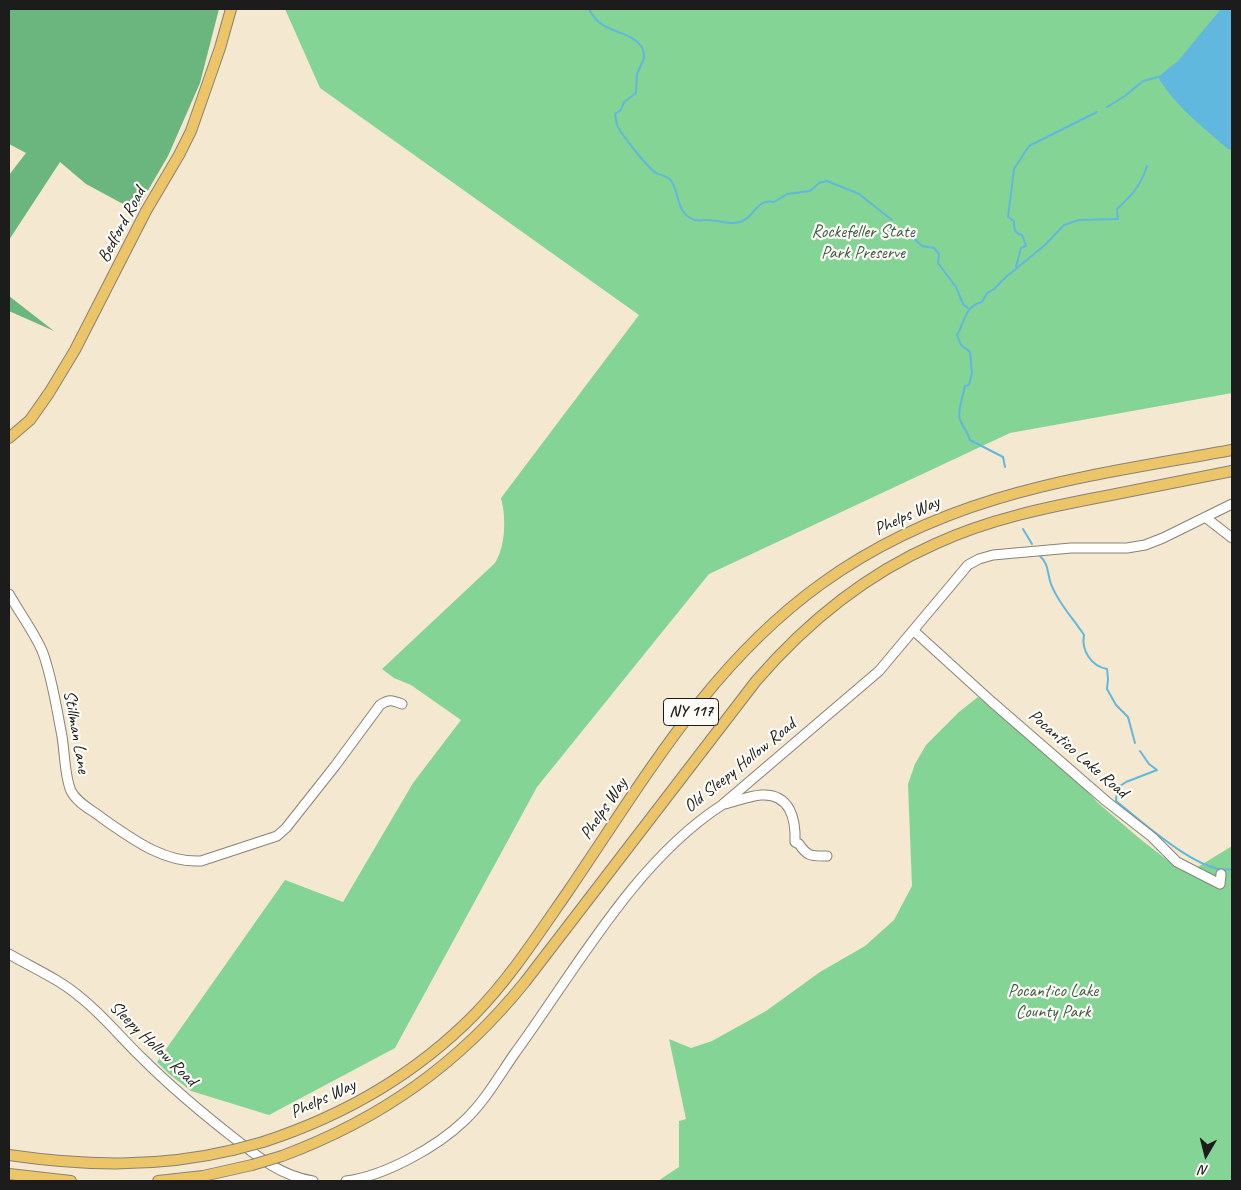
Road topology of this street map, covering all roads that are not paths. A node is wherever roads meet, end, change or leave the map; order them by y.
1 (231, 9) edge
2 (9, 438) edge
3 (1232, 450) edge
4 (1232, 471) edge
5 (1232, 504) edge
6 (1205, 517) junction
7 (1232, 538) edge
8 (9, 594) edge
9 (914, 631) junction
10 (402, 704) dead end
11 (722, 805) junction
12 (827, 856) dead end
13 (1221, 874) dead end
14 (9, 954) edge
15 (9, 1155) edge
16 (9, 1174) edge
17 (71, 1181) edge
18 (158, 1181) edge
19 (312, 1181) edge
20 (346, 1181) edge

1 - 2 main road, Bedford Road
3 - 15 main road, Phelps Way / NY 117, bridge
4 - 18 main road, Phelps Way / NY 117, bridge
5 - 6 street, Old Sleepy Hollow Road
6 - 7 street
6 - 9 street, Old Sleepy Hollow Road
8 - 10 street, Stillman Lane
9 - 11 street, Old Sleepy Hollow Road
9 - 13 street, Pocantico Lake Road
11 - 12 street
11 - 20 street, Old Sleepy Hollow Road
14 - 19 street, Sleepy Hollow Road
16 - 17 main road

